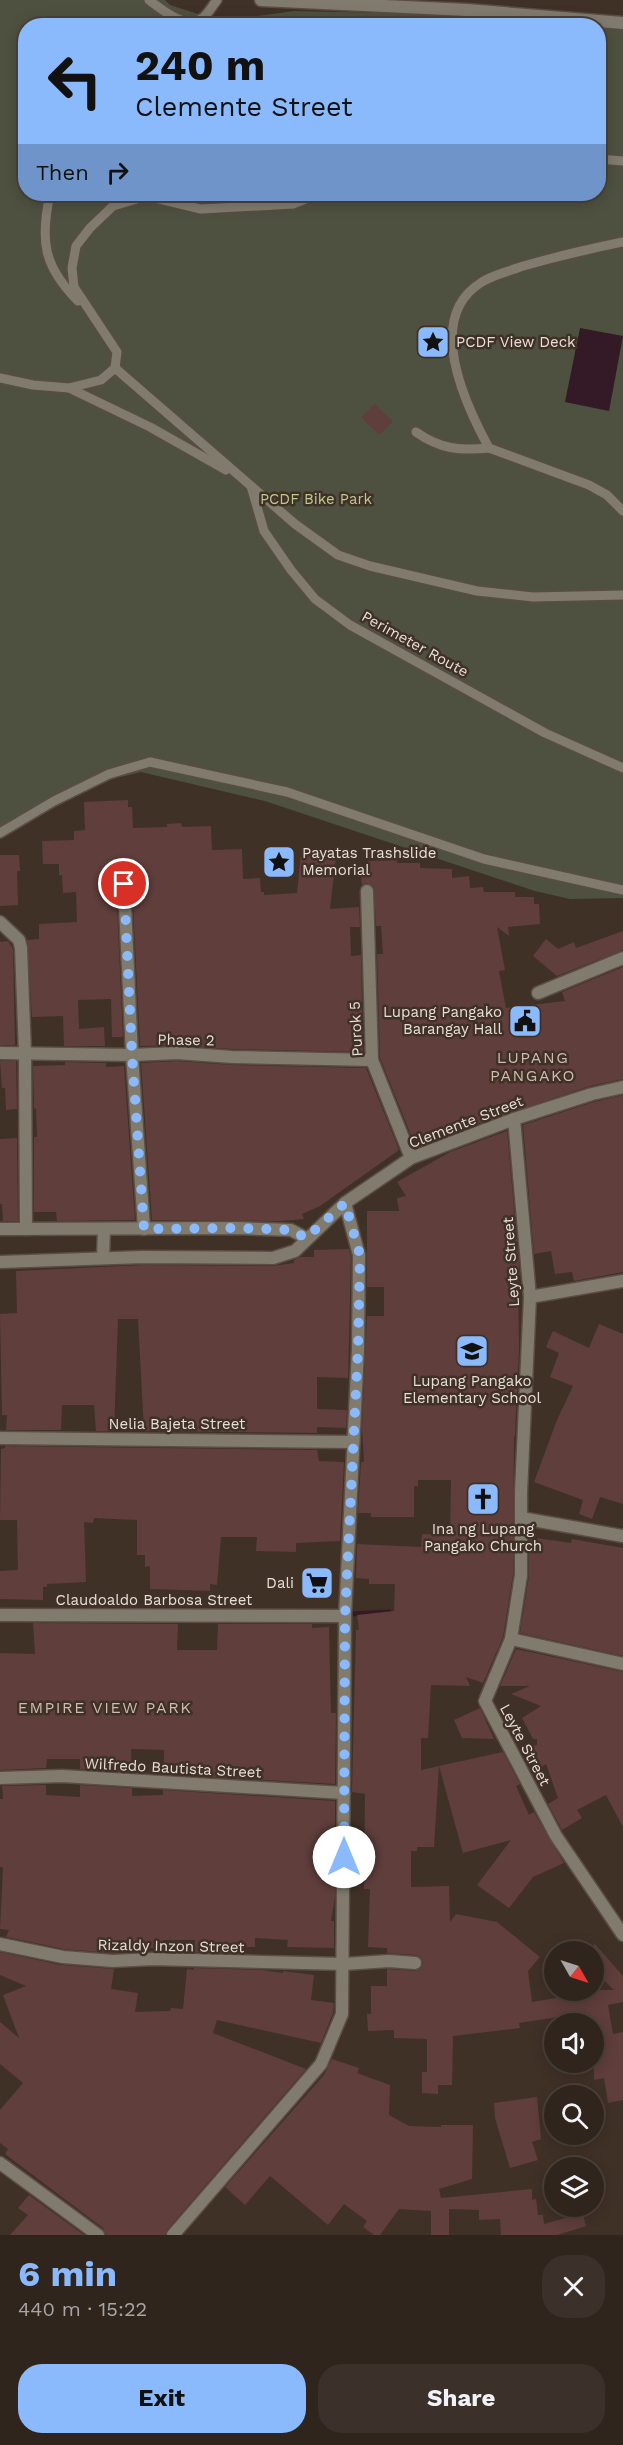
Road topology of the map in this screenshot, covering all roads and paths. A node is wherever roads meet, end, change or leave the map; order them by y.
1 (148, 0) edge
2 (217, 0) edge
3 (261, 0) edge
4 (177, 18) edge
5 (204, 18) edge
6 (563, 18) edge
7 (606, 22) edge
8 (623, 23) edge
9 (606, 160) edge
10 (623, 161) edge
11 (49, 201) edge
12 (130, 201) edge
13 (168, 201) edge
14 (300, 201) edge
15 (623, 242) edge
16 (89, 311) junction
17 (115, 368) junction
18 (0, 378) edge
19 (69, 388) junction
20 (416, 432) dead end
21 (489, 448) junction
22 (250, 485) junction
23 (623, 511) edge
24 (623, 595) edge
25 (623, 768) edge
26 (0, 833) edge
27 (124, 884) dead end
28 (623, 890) edge
29 (367, 891) dead end
30 (0, 922) edge
31 (623, 958) edge
32 (538, 993) dead end
33 (0, 1053) edge
34 (26, 1053) junction
35 (132, 1055) junction
36 (372, 1060) junction
37 (623, 1087) edge
38 (514, 1119) junction
39 (411, 1158) junction
40 (345, 1203) junction
41 (0, 1229) edge
42 (26, 1229) junction
43 (104, 1229) junction
44 (144, 1229) junction
45 (306, 1238) junction
46 (103, 1258) junction
47 (0, 1262) edge
48 (623, 1281) edge
49 (530, 1297) junction
50 (0, 1438) edge
51 (353, 1442) junction
52 (521, 1518) junction
53 (623, 1536) edge
54 (0, 1615) edge
55 (345, 1616) junction
56 (511, 1639) junction
57 (623, 1664) edge
58 (0, 1778) edge
59 (344, 1793) junction
60 (623, 1935) edge
61 (0, 1944) edge
62 (415, 1963) dead end
63 (344, 1964) junction
64 (0, 2163) edge
65 (99, 2235) edge
66 (173, 2235) edge

1 - 4 lane
2 - 5 lane
3 - 6 street
7 - 8 street
9 - 10 lane
11 - 16 lane
12 - 16 lane
13 - 14 lane
15 - 21 lane
16 - 17 lane
17 - 19 lane
17 - 22 lane
18 - 19 lane
19 - 22 lane
20 - 21 lane
21 - 23 lane
22 - 24 lane
22 - 25 lane, Perimeter Route
26 - 28 lane
27 - 35 street
29 - 36 street, Purok 5
30 - 34 street
31 - 32 street
33 - 34 street, Phase 2
34 - 35 street, Phase 2
34 - 42 street
35 - 36 street, Phase 2
35 - 44 street
36 - 39 street, Purok 5
37 - 38 street, Clemente Street
38 - 39 street, Clemente Street
38 - 49 street, Leyte Street
39 - 40 street, Clemente Street
40 - 45 street, Clemente Street
40 - 51 street
41 - 42 street
42 - 43 street
43 - 44 street
43 - 46 street
44 - 45 street
45 - 46 street, Clemente Street
46 - 47 street, Clemente Street
48 - 49 street
49 - 52 street, Leyte Street
50 - 51 street, Nelia Bajeta Street
51 - 55 street
52 - 53 street
52 - 56 street, Leyte Street
54 - 55 street, Claudoaldo Barbosa Street
55 - 59 street
56 - 57 street
56 - 60 street, Leyte Street
58 - 59 street, Wilfredo Bautista Street
59 - 63 street
61 - 63 street, Rizaldy Inzon Street
62 - 63 street, Rizaldy Inzon Street
63 - 66 street
64 - 65 street

